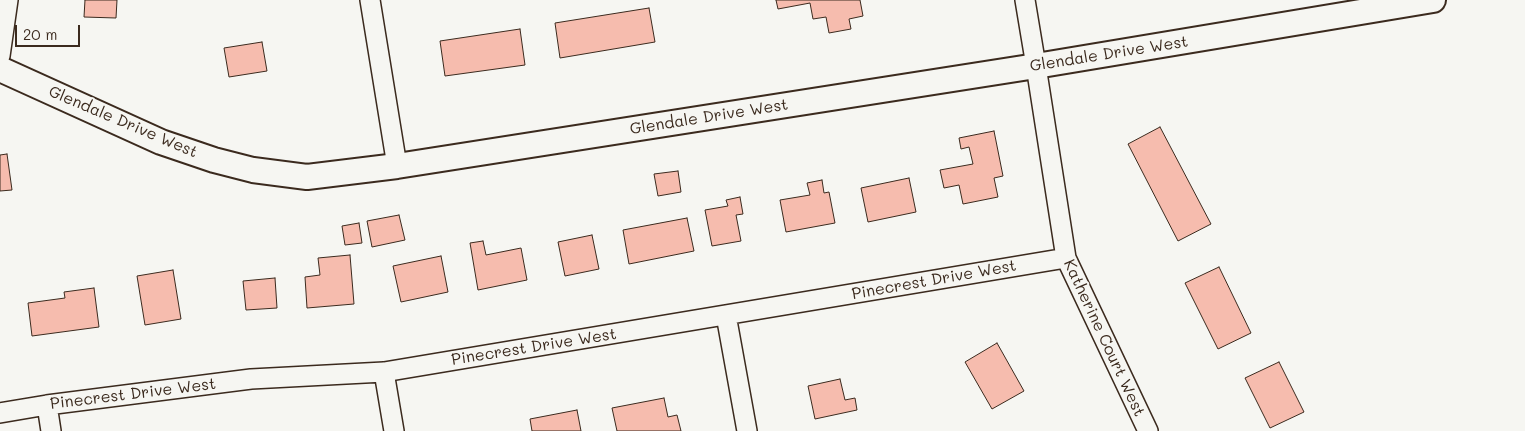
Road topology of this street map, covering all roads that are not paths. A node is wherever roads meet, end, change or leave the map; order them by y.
1 (8, 0) edge
2 (370, 0) edge
3 (1025, 0) edge
4 (1433, 0) edge
5 (0, 56) edge
6 (1036, 66) junction
7 (0, 69) edge
8 (397, 166) junction
9 (1066, 258) junction
10 (726, 315) junction
11 (384, 372) junction
12 (47, 405) junction
13 (0, 413) edge
14 (50, 431) edge
15 (394, 431) edge
16 (747, 431) edge
17 (1148, 431) edge

1 - 5 street
2 - 8 street
3 - 6 street, Katherine Court West
4 - 6 street, Glendale Drive West
6 - 8 street, Glendale Drive West
6 - 9 street, Katherine Court West
7 - 8 street, Glendale Drive West
9 - 10 street, Pinecrest Drive West
9 - 17 street, Katherine Court West
10 - 11 street, Pinecrest Drive West
10 - 16 street
11 - 12 street, Pinecrest Drive West
11 - 15 street
12 - 13 street, Pinecrest Drive West
12 - 14 street

